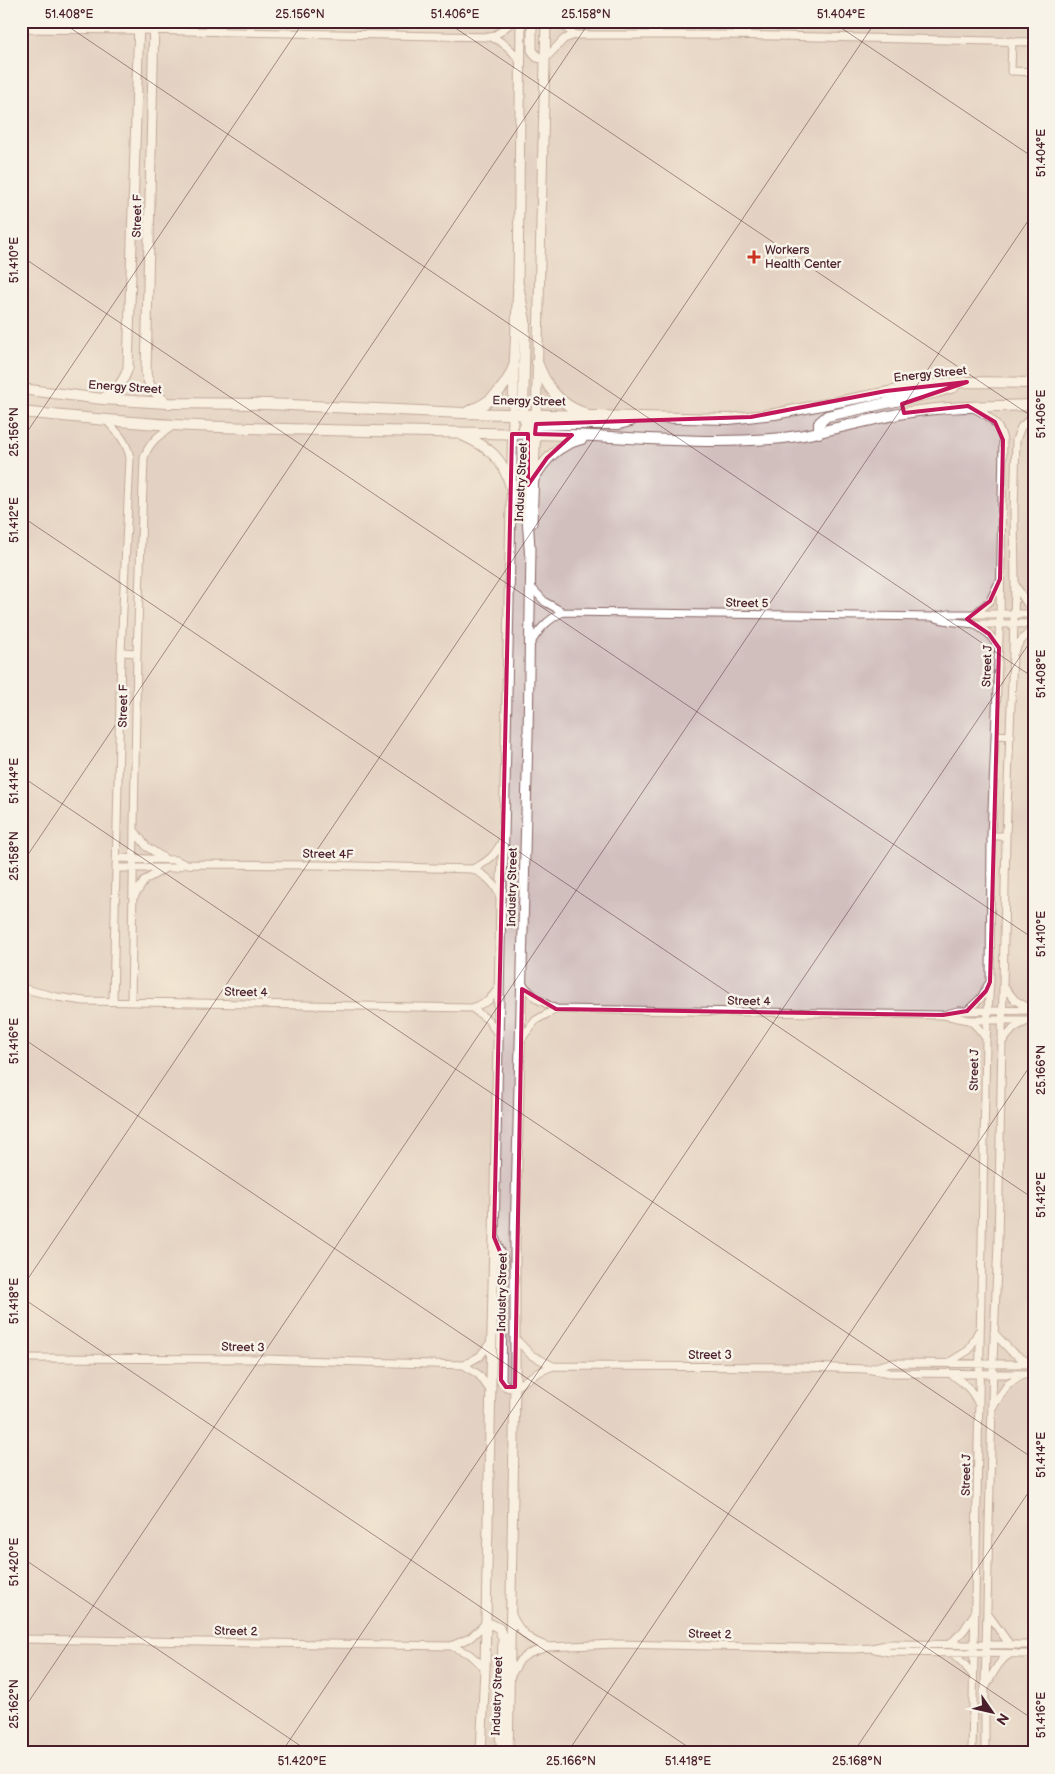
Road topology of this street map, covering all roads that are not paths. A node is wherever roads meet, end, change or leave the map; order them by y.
1 (513, 21) edge
2 (521, 21) edge
3 (532, 21) edge
4 (546, 21) edge
5 (557, 21) edge
6 (139, 25) edge
7 (154, 26) edge
8 (21, 29) edge
9 (575, 35) junction
10 (491, 37) junction
11 (1012, 41) junction
12 (1034, 42) edge
13 (545, 59) junction
14 (520, 62) junction
15 (1034, 72) edge
16 (518, 285) junction
17 (536, 362) junction
18 (514, 366) junction
19 (967, 382) junction
20 (1034, 383) edge
21 (21, 390) edge
22 (102, 399) junction
23 (167, 403) junction
24 (1034, 405) edge
25 (968, 406) junction
26 (21, 412) edge
27 (462, 413) junction
28 (1034, 415) edge
29 (594, 416) junction
30 (649, 418) junction
31 (106, 420) junction
32 (525, 424) junction
33 (174, 425) junction
34 (413, 432) junction
35 (457, 433) junction
36 (819, 433) junction
37 (592, 436) junction
38 (533, 480) junction
39 (511, 487) junction
40 (1014, 511) junction
41 (1001, 512) junction
42 (530, 554) junction
43 (1000, 579) junction
44 (1015, 584) junction
45 (531, 587) junction
46 (1034, 609) edge
47 (563, 612) junction
48 (976, 613) junction
49 (1000, 614) junction
50 (1014, 614) junction
51 (1034, 614) edge
52 (932, 617) junction
53 (976, 624) junction
54 (999, 624) junction
55 (1014, 624) junction
56 (1034, 626) edge
57 (530, 646) junction
58 (998, 648) junction
59 (121, 652) junction
60 (137, 652) junction
61 (1013, 653) junction
62 (996, 735) junction
63 (1011, 736) junction
64 (133, 829) junction
65 (504, 836) junction
66 (991, 836) junction
67 (1006, 836) junction
68 (117, 858) junction
69 (133, 858) junction
70 (166, 859) junction
71 (184, 864) junction
72 (167, 867) junction
73 (117, 868) junction
74 (133, 868) junction
75 (472, 869) junction
76 (131, 901) junction
77 (501, 901) junction
78 (990, 982) junction
79 (522, 984) junction
80 (1004, 986) junction
81 (500, 987) junction
82 (21, 988) edge
83 (112, 1001) junction
84 (131, 1002) junction
85 (472, 1008) junction
86 (556, 1009) junction
87 (967, 1010) junction
88 (988, 1010) junction
89 (1003, 1010) junction
90 (1033, 1010) edge
91 (943, 1015) junction
92 (969, 1020) junction
93 (1032, 1020) edge
94 (987, 1021) junction
95 (1003, 1021) junction
96 (498, 1035) junction
97 (522, 1038) junction
98 (986, 1040) junction
99 (1001, 1044) junction
100 (494, 1237) junction
101 (980, 1328) junction
102 (994, 1333) junction
103 (514, 1338) junction
104 (491, 1342) junction
105 (21, 1358) edge
106 (947, 1363) junction
107 (993, 1363) junction
108 (980, 1364) junction
109 (1032, 1364) edge
110 (464, 1365) junction
111 (553, 1366) junction
112 (866, 1369) junction
113 (949, 1373) junction
114 (993, 1373) junction
115 (979, 1374) junction
116 (1030, 1374) edge
117 (515, 1387) junction
118 (490, 1390) junction
119 (978, 1405) junction
120 (992, 1408) junction
121 (511, 1613) junction
122 (974, 1613) junction
123 (987, 1613) junction
124 (486, 1624) junction
125 (21, 1639) edge
126 (950, 1644) junction
127 (973, 1644) junction
128 (986, 1644) junction
129 (1010, 1645) junction
130 (1034, 1645) edge
131 (451, 1646) junction
132 (548, 1646) junction
133 (872, 1648) junction
134 (986, 1652) junction
135 (952, 1653) junction
136 (973, 1653) junction
137 (1011, 1654) junction
138 (1034, 1654) edge
139 (485, 1668) junction
140 (973, 1676) junction
141 (510, 1677) junction
142 (985, 1688) junction
143 (481, 1753) edge
144 (502, 1753) edge
145 (508, 1753) edge
146 (972, 1753) edge
147 (985, 1753) edge

1 - 10 street
2 - 14 street, Industry Street
3 - 13 street
4 - 13 street, Industry Street
5 - 9 street
6 - 7 street
6 - 8 street
6 - 22 street, Street F
7 - 10 street
7 - 23 street, Street F
9 - 11 street
9 - 13 street
10 - 14 street
11 - 12 street
11 - 15 street
13 - 17 street, Industry Street
14 - 16 street, Industry Street
16 - 18 street, Industry Street
16 - 32 main road
17 - 29 main road
17 - 32 street, Industry Street
18 - 27 main road
18 - 32 street, Industry Street
19 - 20 main road, Energy Street
19 - 30 main road, Energy Street
19 - 36 main road
21 - 22 main road, Energy Street
22 - 23 main road, Energy Street
23 - 27 main road, Energy Street
24 - 25 main road, Energy Street
25 - 36 main road, Energy Street
25 - 41 street, Street J
26 - 31 main road, Energy Street
27 - 32 main road, Energy Street
28 - 40 street, Street J
29 - 30 main road, Energy Street
29 - 32 main road, Energy Street
30 - 32 main road
31 - 33 main road, Energy Street
31 - 59 street, Street F
32 - 34 main road
32 - 35 main road, Energy Street
32 - 37 main road, Energy Street
32 - 38 street, Industry Street
32 - 39 street, Industry Street
32 - 42 main road
33 - 34 main road, Energy Street
33 - 60 street, Street F
34 - 35 main road, Energy Street
35 - 39 main road
36 - 37 main road, Energy Street
37 - 38 main road
38 - 42 street, Industry Street
39 - 65 street, Industry Street
40 - 41 street
40 - 44 street, Street J
41 - 43 street, Street J
42 - 45 street, Industry Street
43 - 48 street
43 - 49 street, Street J
44 - 46 street
44 - 50 street, Street J
45 - 47 street
45 - 57 street, Industry Street
47 - 52 street, Street 5
47 - 57 street
48 - 49 street, Street 5
48 - 52 street, Street 5
49 - 50 street, Street 5
49 - 54 street, Street J
50 - 51 street, Street 5
50 - 55 street, Street J
52 - 53 street, Street 5
53 - 54 street, Street 5
53 - 58 street
54 - 55 street, Street 5
54 - 58 street, Street J
55 - 56 street, Street 5
55 - 61 street, Street J
56 - 61 street
57 - 79 street, Industry Street
58 - 62 street, Street J
59 - 60 street
59 - 68 street, Street F
60 - 64 street, Street F
61 - 63 street, Street J
62 - 63 street
62 - 66 street, Street J
63 - 67 street, Street J
64 - 69 street, Street F
64 - 70 street
65 - 75 street
65 - 77 street, Industry Street
66 - 67 street
66 - 78 street, Street J
67 - 80 street, Street J
68 - 69 street, Street 4F
68 - 73 street, Street F
69 - 70 street, Street 4F
69 - 74 street, Street F
70 - 71 street, Street 4F
71 - 72 street, Street 4F
71 - 75 street, Street 4F
72 - 74 street, Street 4F
72 - 76 street
73 - 74 street, Street 4F
73 - 83 street, Street F
74 - 76 street, Street F
75 - 77 street
76 - 84 street, Street F
77 - 81 street, Industry Street
78 - 87 street
78 - 88 street, Street J
79 - 86 street, Street 4
79 - 97 street, Industry Street
80 - 89 street, Street J
80 - 90 street
81 - 85 street
81 - 96 street, Industry Street
82 - 83 street, Street 4
83 - 84 street, Street 4
84 - 85 street, Street 4
85 - 96 street
86 - 91 street, Street 4
86 - 97 street
87 - 88 street, Street 4
87 - 91 street, Street 4
88 - 89 street, Street 4
88 - 94 street, Street J
89 - 90 street, Street 4
89 - 95 street, Street J
91 - 92 street, Street 4
92 - 94 street, Street 4
92 - 98 street
93 - 95 street, Street 4
93 - 99 street
94 - 95 street, Street 4
94 - 98 street, Street J
95 - 99 street, Street J
96 - 100 street, Industry Street
97 - 103 street, Industry Street
98 - 101 street, Street J
99 - 102 street, Street J
100 - 104 street, Industry Street
100 - 117 street
101 - 106 street
101 - 108 street, Street J
102 - 107 street, Street J
102 - 109 street
103 - 111 street, Street 3
103 - 117 street, Industry Street
104 - 110 street
104 - 118 street, Industry Street
105 - 110 street, Street 3
106 - 108 street, Street 3
106 - 112 street, Street 3
107 - 108 street, Street 3
107 - 109 street, Street 3
107 - 114 street, Street J
108 - 115 street, Street J
110 - 118 street
111 - 112 street, Street 3
111 - 117 street, Street 3
112 - 113 street, Street 3
113 - 115 street, Street 3
113 - 119 street
114 - 115 street, Street 3
114 - 116 street, Street 3
114 - 120 street, Street J
115 - 119 street, Street J
116 - 120 street
117 - 121 street, Industry Street
118 - 124 street, Industry Street
119 - 122 street, Street J
120 - 123 street, Street J
121 - 132 street, Street 2
121 - 141 street, Industry Street
122 - 126 street
122 - 127 street, Street J
123 - 128 street, Street J
123 - 129 street
124 - 131 street, Street 2
124 - 139 street, Industry Street
124 - 144 street
125 - 131 street, Street 2
126 - 127 street, Street 2
126 - 133 street, Street 2
127 - 128 street, Street 2
127 - 136 street, Street J
128 - 129 street, Street 2
128 - 134 street, Street J
129 - 130 street, Street 2
131 - 139 street, Street 2
132 - 133 street, Street 2
132 - 141 street, Street 2
133 - 135 street, Street 2
134 - 136 street, Street 2
134 - 137 street, Street 2
134 - 142 street, Street J
135 - 136 street, Street 2
135 - 140 street
136 - 140 street, Street J
137 - 138 street, Street 2
137 - 142 street
139 - 143 street, Industry Street
140 - 146 street, Street J
141 - 145 street, Industry Street
142 - 147 street, Street J

